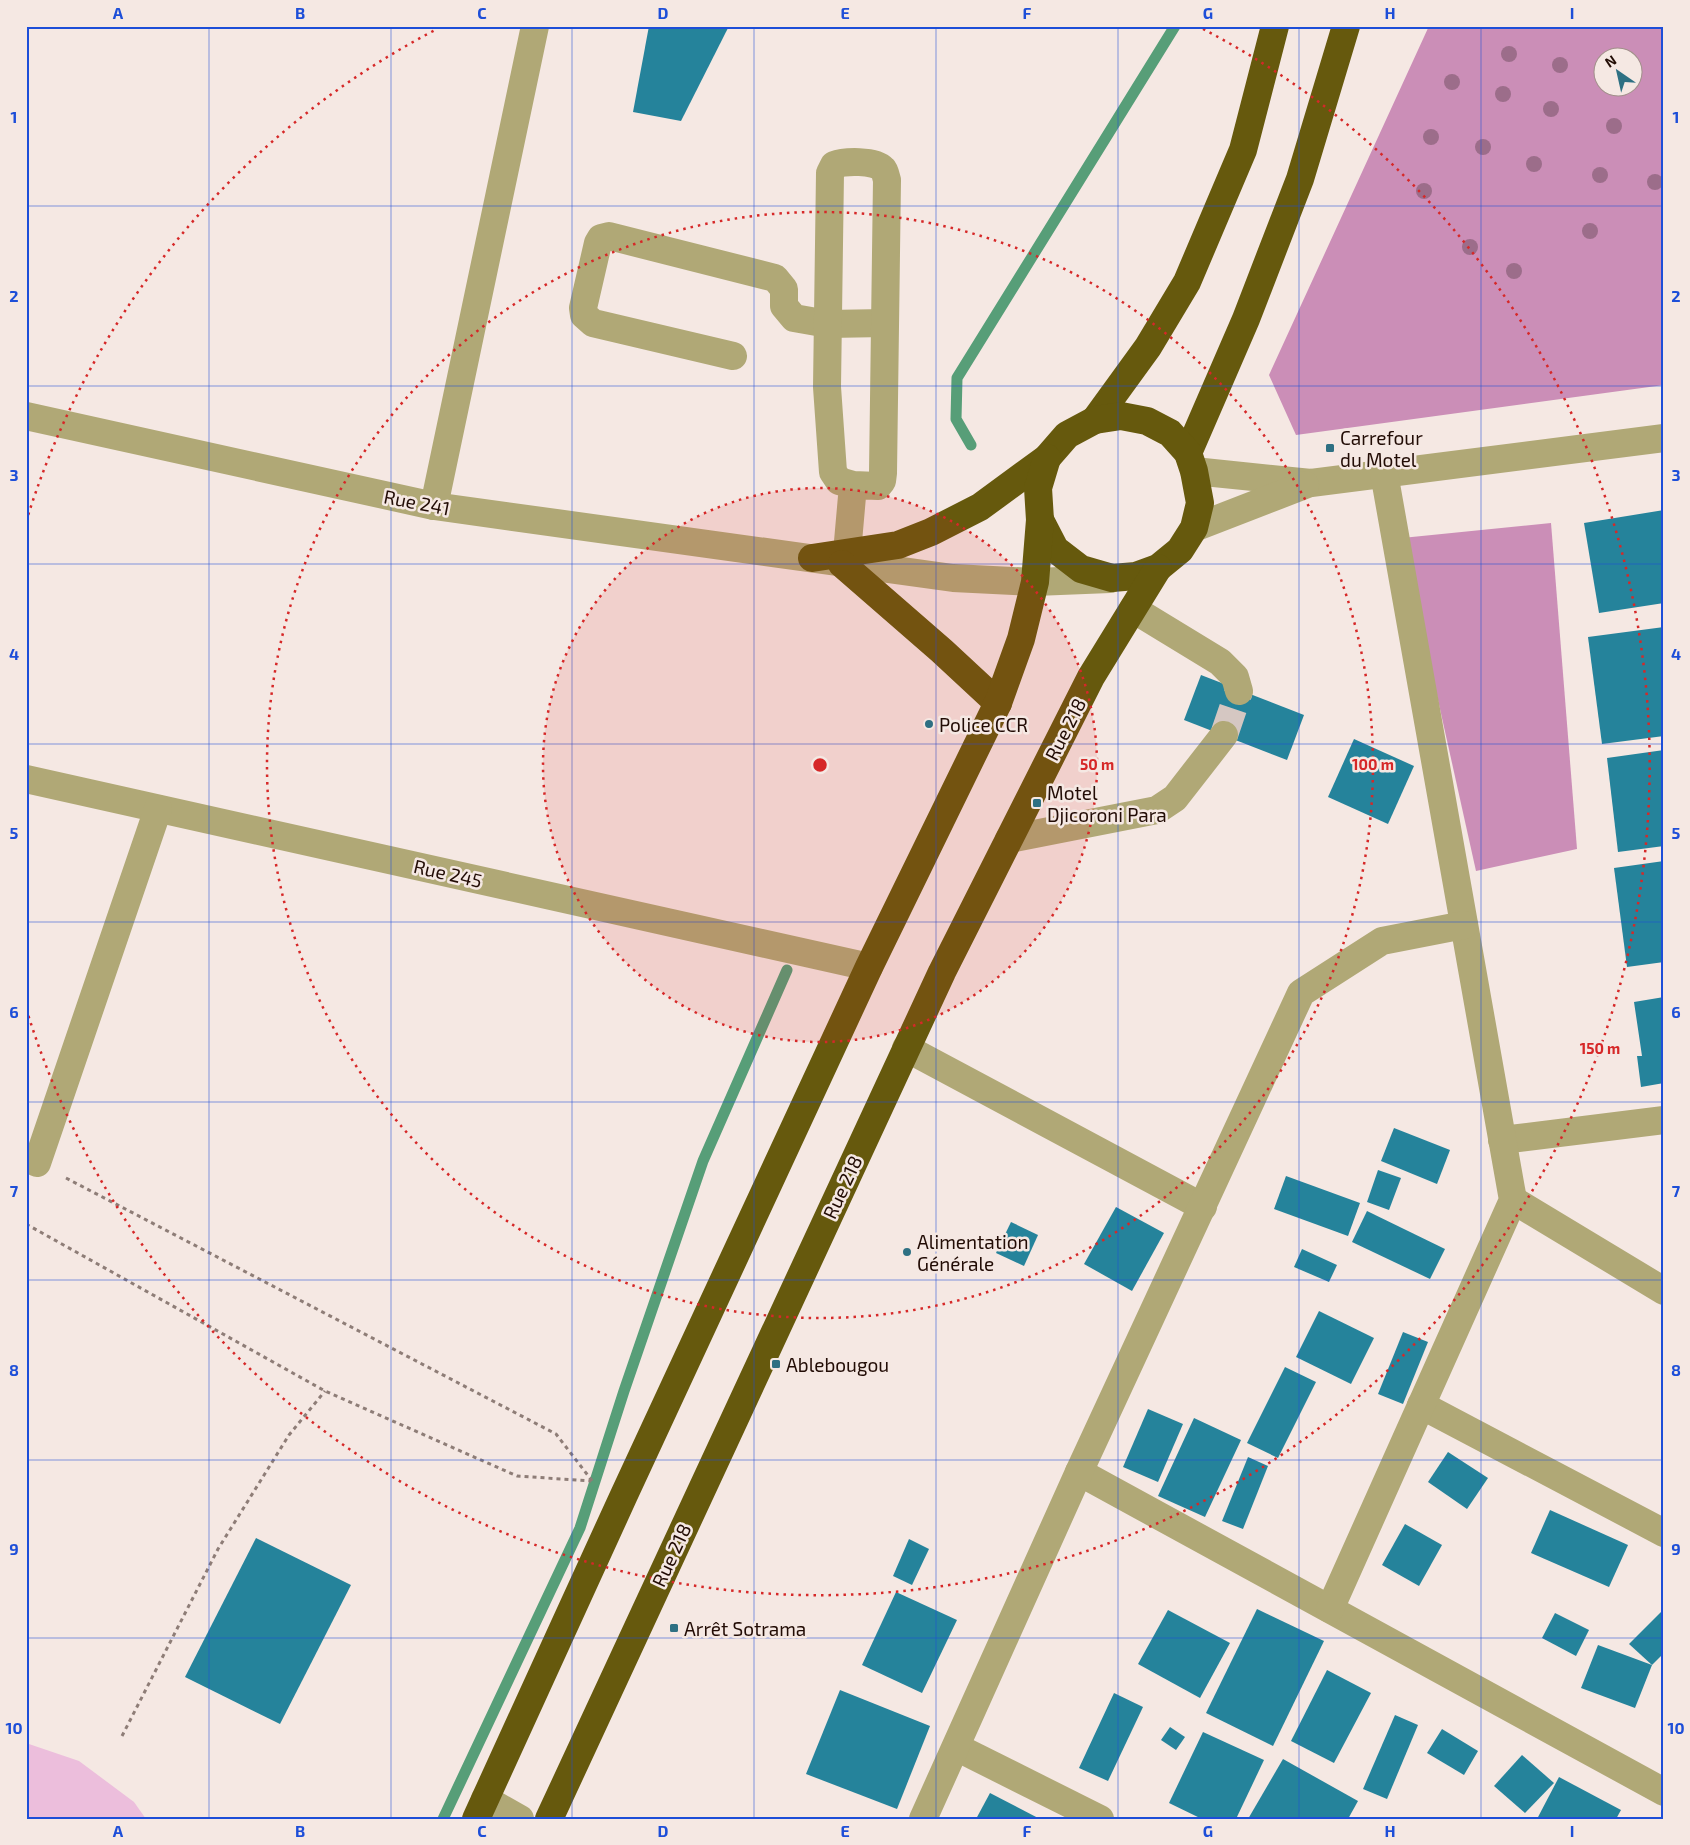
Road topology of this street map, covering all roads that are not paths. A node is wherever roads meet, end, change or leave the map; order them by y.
1 (535, 26) edge
2 (1275, 26) edge
3 (1346, 26) edge
4 (828, 324) junction
5 (885, 324) junction
6 (734, 356) dead end
7 (26, 416) edge
8 (1095, 420) junction
9 (1664, 438) edge
10 (1047, 458) junction
11 (1191, 462) junction
12 (1384, 473) junction
13 (1311, 483) junction
14 (853, 484) junction
15 (434, 506) junction
16 (1040, 520) junction
17 (1194, 528) junction
18 (812, 558) joint
19 (845, 559) junction
20 (1158, 568) junction
21 (1112, 578) junction
22 (1035, 582) junction
23 (1133, 608) junction
24 (1239, 690) dead end
25 (998, 704) junction
26 (1224, 735) tunnel mouth
27 (26, 780) edge
28 (158, 809) junction
29 (1009, 839) junction
30 (1464, 925) junction
31 (869, 967) junction
32 (906, 1048) junction
33 (1664, 1120) edge
34 (1502, 1140) junction
35 (32, 1160) edge
36 (1513, 1200) junction
37 (1202, 1207) junction
38 (1664, 1291) edge
39 (1421, 1404) junction
40 (1079, 1472) junction
41 (1664, 1532) edge
42 (1330, 1609) junction
43 (956, 1747) junction
44 (1664, 1792) edge
45 (480, 1809) edge
46 (520, 1819) edge
47 (549, 1819) edge
48 (923, 1819) edge
49 (1100, 1819) edge

1 - 15 street
2 - 8 highway
3 - 11 highway
4 - 5 street
4 - 5 street
4 - 6 street
4 - 14 street
5 - 14 street
7 - 15 street, Rue 241
8 - 10 highway
8 - 11 highway
9 - 12 street
10 - 16 highway
10 - 19 highway
11 - 13 street
11 - 17 highway
12 - 13 street
12 - 30 street
13 - 17 street
14 - 19 street
15 - 18 street, Rue 241
16 - 21 highway
16 - 22 highway
17 - 20 highway
18 - 19 highway
19 - 22 street
19 - 25 highway
20 - 21 highway
20 - 23 highway, Rue 218
21 - 22 street
22 - 25 highway
23 - 24 street
23 - 29 highway, Rue 218
25 - 31 highway
26 - 29 street
27 - 28 street, Rue 245
28 - 31 street, Rue 245
28 - 35 street
29 - 32 highway, Rue 218
30 - 34 street
30 - 37 street
31 - 45 highway
32 - 37 street
32 - 47 highway, Rue 218
33 - 34 street
34 - 36 street
36 - 38 street
36 - 39 street
37 - 40 street
39 - 41 street
39 - 42 street
40 - 42 street
40 - 43 street
42 - 44 street
43 - 48 street
43 - 49 street
45 - 46 street

